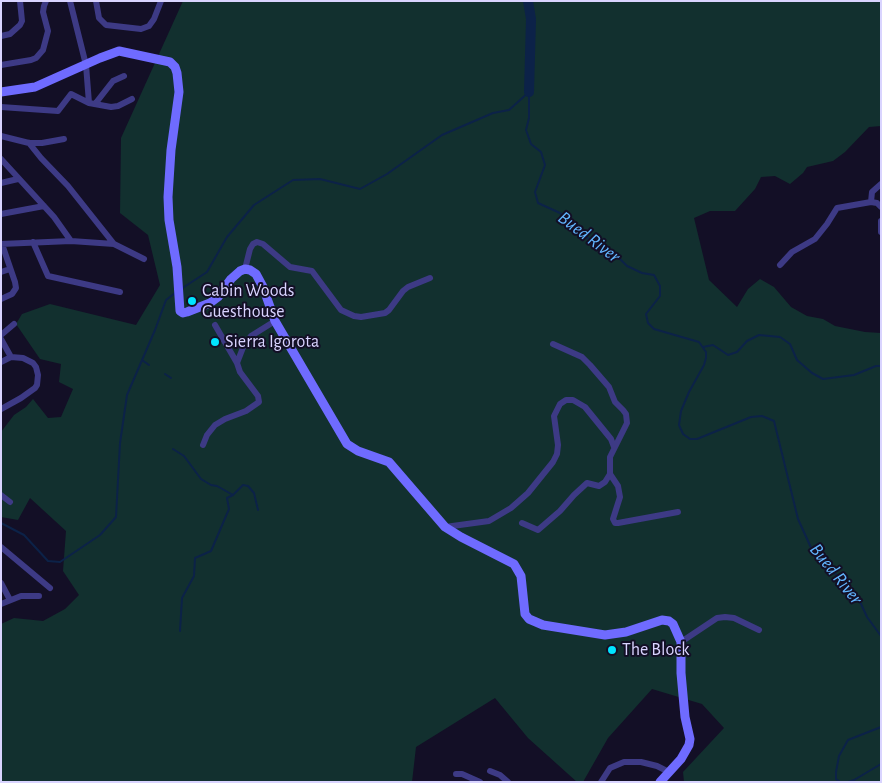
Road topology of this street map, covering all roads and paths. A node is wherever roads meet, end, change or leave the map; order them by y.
1 (20, 1) edge
2 (46, 1) edge
3 (70, 1) edge
4 (96, 1) edge
5 (160, 2) edge
6 (1, 36) edge
7 (86, 64) junction
8 (1, 65) edge
9 (124, 76) dead end
10 (1, 92) edge
11 (132, 99) dead end
12 (92, 104) junction
13 (1, 107) edge
14 (1, 136) edge
15 (64, 139) dead end
16 (29, 143) junction
17 (1, 159) edge
18 (18, 179) junction
19 (1, 183) edge
20 (881, 184) edge
21 (871, 202) junction
22 (44, 206) junction
23 (881, 208) edge
24 (1, 214) edge
25 (881, 221) edge
26 (881, 232) edge
27 (70, 241) junction
28 (33, 242) junction
29 (1, 244) edge
30 (114, 244) junction
31 (144, 259) dead end
32 (780, 265) dead end
33 (10, 269) junction
34 (245, 269) junction
35 (1, 272) edge
36 (430, 278) dead end
37 (120, 292) dead end
38 (1, 299) edge
39 (275, 321) junction
40 (14, 324) dead end
41 (215, 324) dead end
42 (1, 337) edge
43 (553, 344) dead end
44 (11, 357) junction
45 (1, 362) edge
46 (238, 364) junction
47 (1, 409) edge
48 (203, 445) dead end
49 (614, 447) junction
50 (610, 474) junction
51 (1, 495) edge
52 (10, 502) dead end
53 (678, 512) dead end
54 (522, 523) dead end
55 (445, 527) junction
56 (1, 547) edge
57 (1, 583) edge
58 (50, 588) dead end
59 (38, 596) dead end
60 (10, 600) junction
61 (1, 604) edge
62 (759, 630) dead end
63 (680, 642) junction
64 (490, 771) dead end
65 (669, 772) junction
66 (456, 774) dead end
67 (480, 782) edge
68 (508, 782) edge
69 (602, 782) edge
70 (660, 782) edge

1 - 6 street
2 - 8 street
3 - 7 street
4 - 5 street
7 - 10 main road
7 - 12 street
7 - 34 main road
9 - 12 street
11 - 12 street
12 - 13 street
14 - 16 street
15 - 16 street
16 - 30 street
17 - 18 street
18 - 19 street
18 - 22 street
20 - 21 street
21 - 23 street
21 - 32 street
22 - 24 street
22 - 27 street
25 - 26 street
27 - 28 street
27 - 30 street
28 - 29 street
28 - 37 street
29 - 33 street
30 - 31 street
33 - 35 street
33 - 38 street
34 - 36 street
34 - 39 main road
39 - 46 street
39 - 55 main road
40 - 42 street
41 - 46 street
42 - 44 street
43 - 49 street
44 - 45 street
44 - 47 street
46 - 48 street
49 - 50 street
49 - 55 street
50 - 53 street
50 - 54 street
51 - 52 street
55 - 63 main road
56 - 58 street
57 - 60 street
59 - 60 street
60 - 61 street
62 - 63 street
63 - 65 main road
64 - 68 street
65 - 69 street
65 - 70 main road
66 - 67 street

